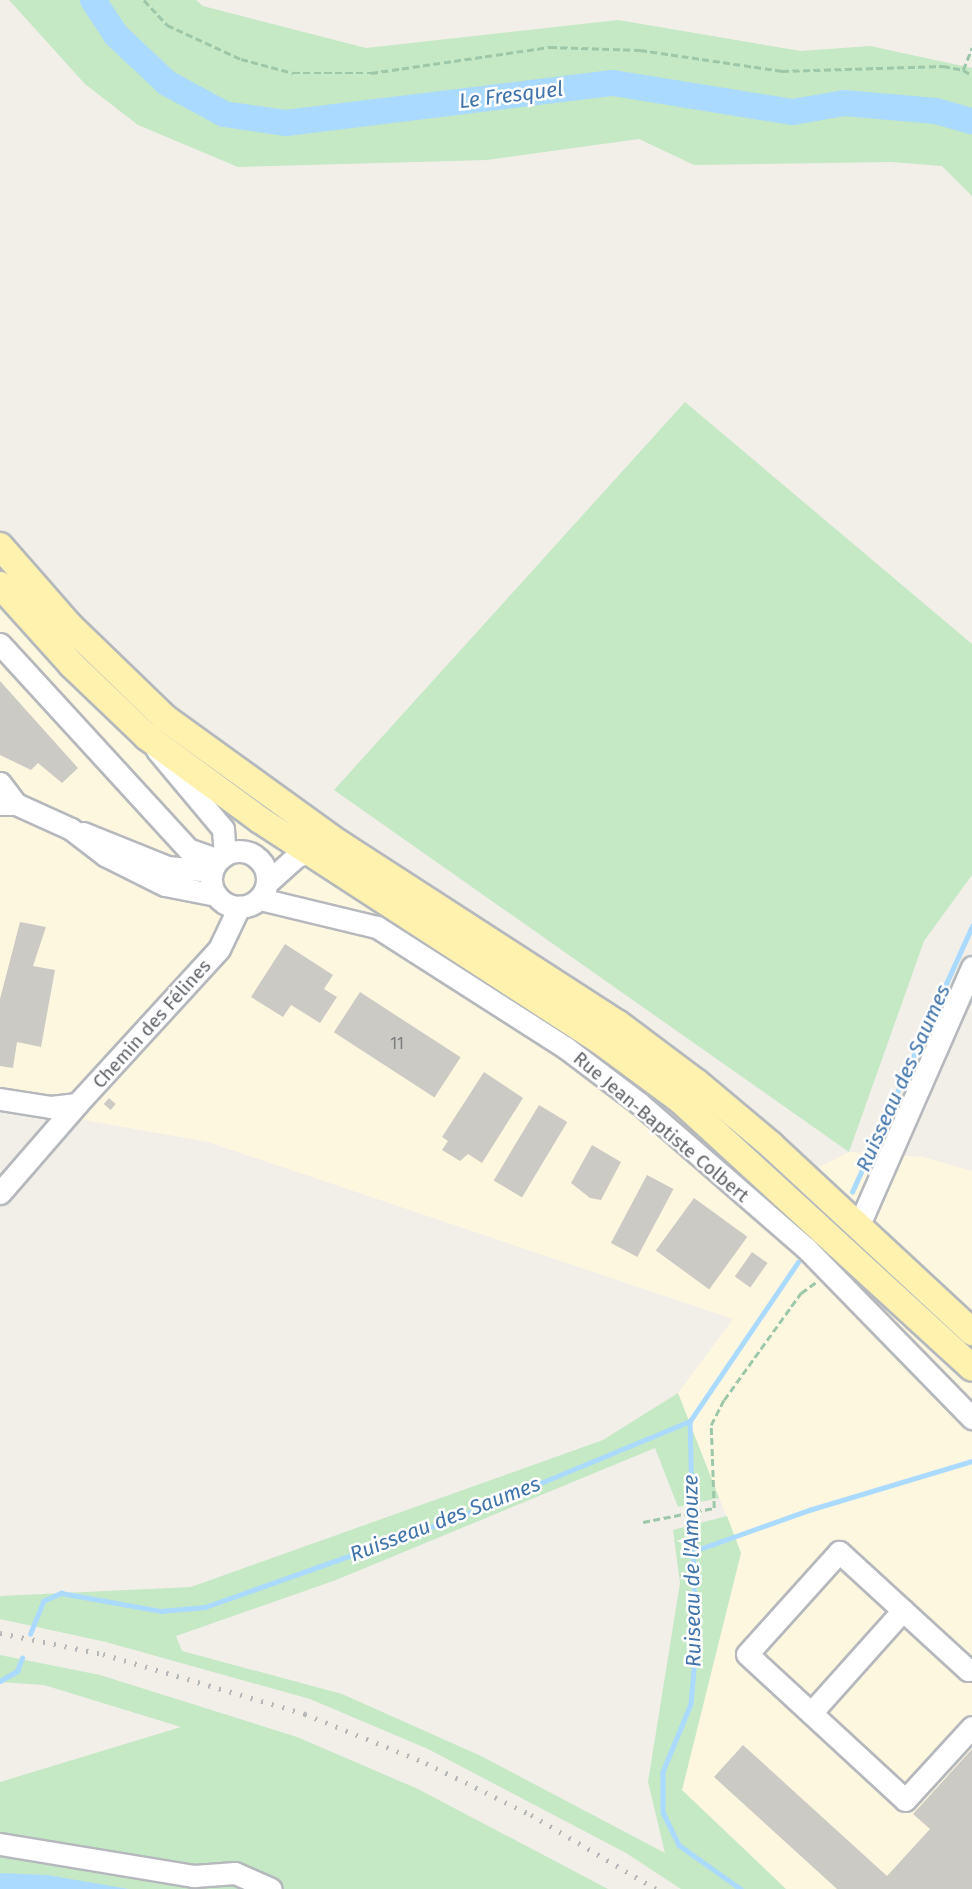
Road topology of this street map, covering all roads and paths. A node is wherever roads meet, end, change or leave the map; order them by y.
1 (144, 0) edge
2 (972, 48) edge
3 (962, 70) junction
4 (972, 75) edge
5 (0, 546) edge
6 (0, 585) edge
7 (0, 644) edge
8 (147, 737) junction
9 (0, 783) edge
10 (8, 804) edge
11 (71, 830) junction
12 (311, 852) junction
13 (219, 862) junction
14 (264, 891) junction
15 (216, 895) junction
16 (239, 908) junction
17 (972, 967) edge
18 (0, 1099) edge
19 (77, 1104) junction
20 (0, 1192) edge
21 (858, 1227) junction
22 (830, 1272) junction
23 (972, 1332) edge
24 (972, 1368) edge
25 (972, 1418) edge
26 (643, 1522) dead end
27 (903, 1610) junction
28 (970, 1671) edge
29 (811, 1713) junction
30 (972, 1727) edge
31 (0, 1844) edge
32 (271, 1889) edge

1 - 3 path
2 - 3 path
3 - 4 path
5 - 21 main road
6 - 8 main road
7 - 13 street
8 - 12 main road
8 - 13 street
9 - 10 street
10 - 11 street
11 - 13 street
11 - 15 street
12 - 14 street
12 - 24 main road
13 - 14 street
13 - 15 street
14 - 16 street
14 - 22 street, Rue Jean-Baptiste Colbert
15 - 16 street
16 - 19 street, Chemin des Félines
17 - 21 street
18 - 19 street, Chemin des Félines
19 - 20 street
21 - 23 main road
22 - 25 street, Rue Jean-Baptiste Colbert
22 - 26 path
27 - 28 street
27 - 29 street
27 - 29 street
29 - 30 street
31 - 32 street

